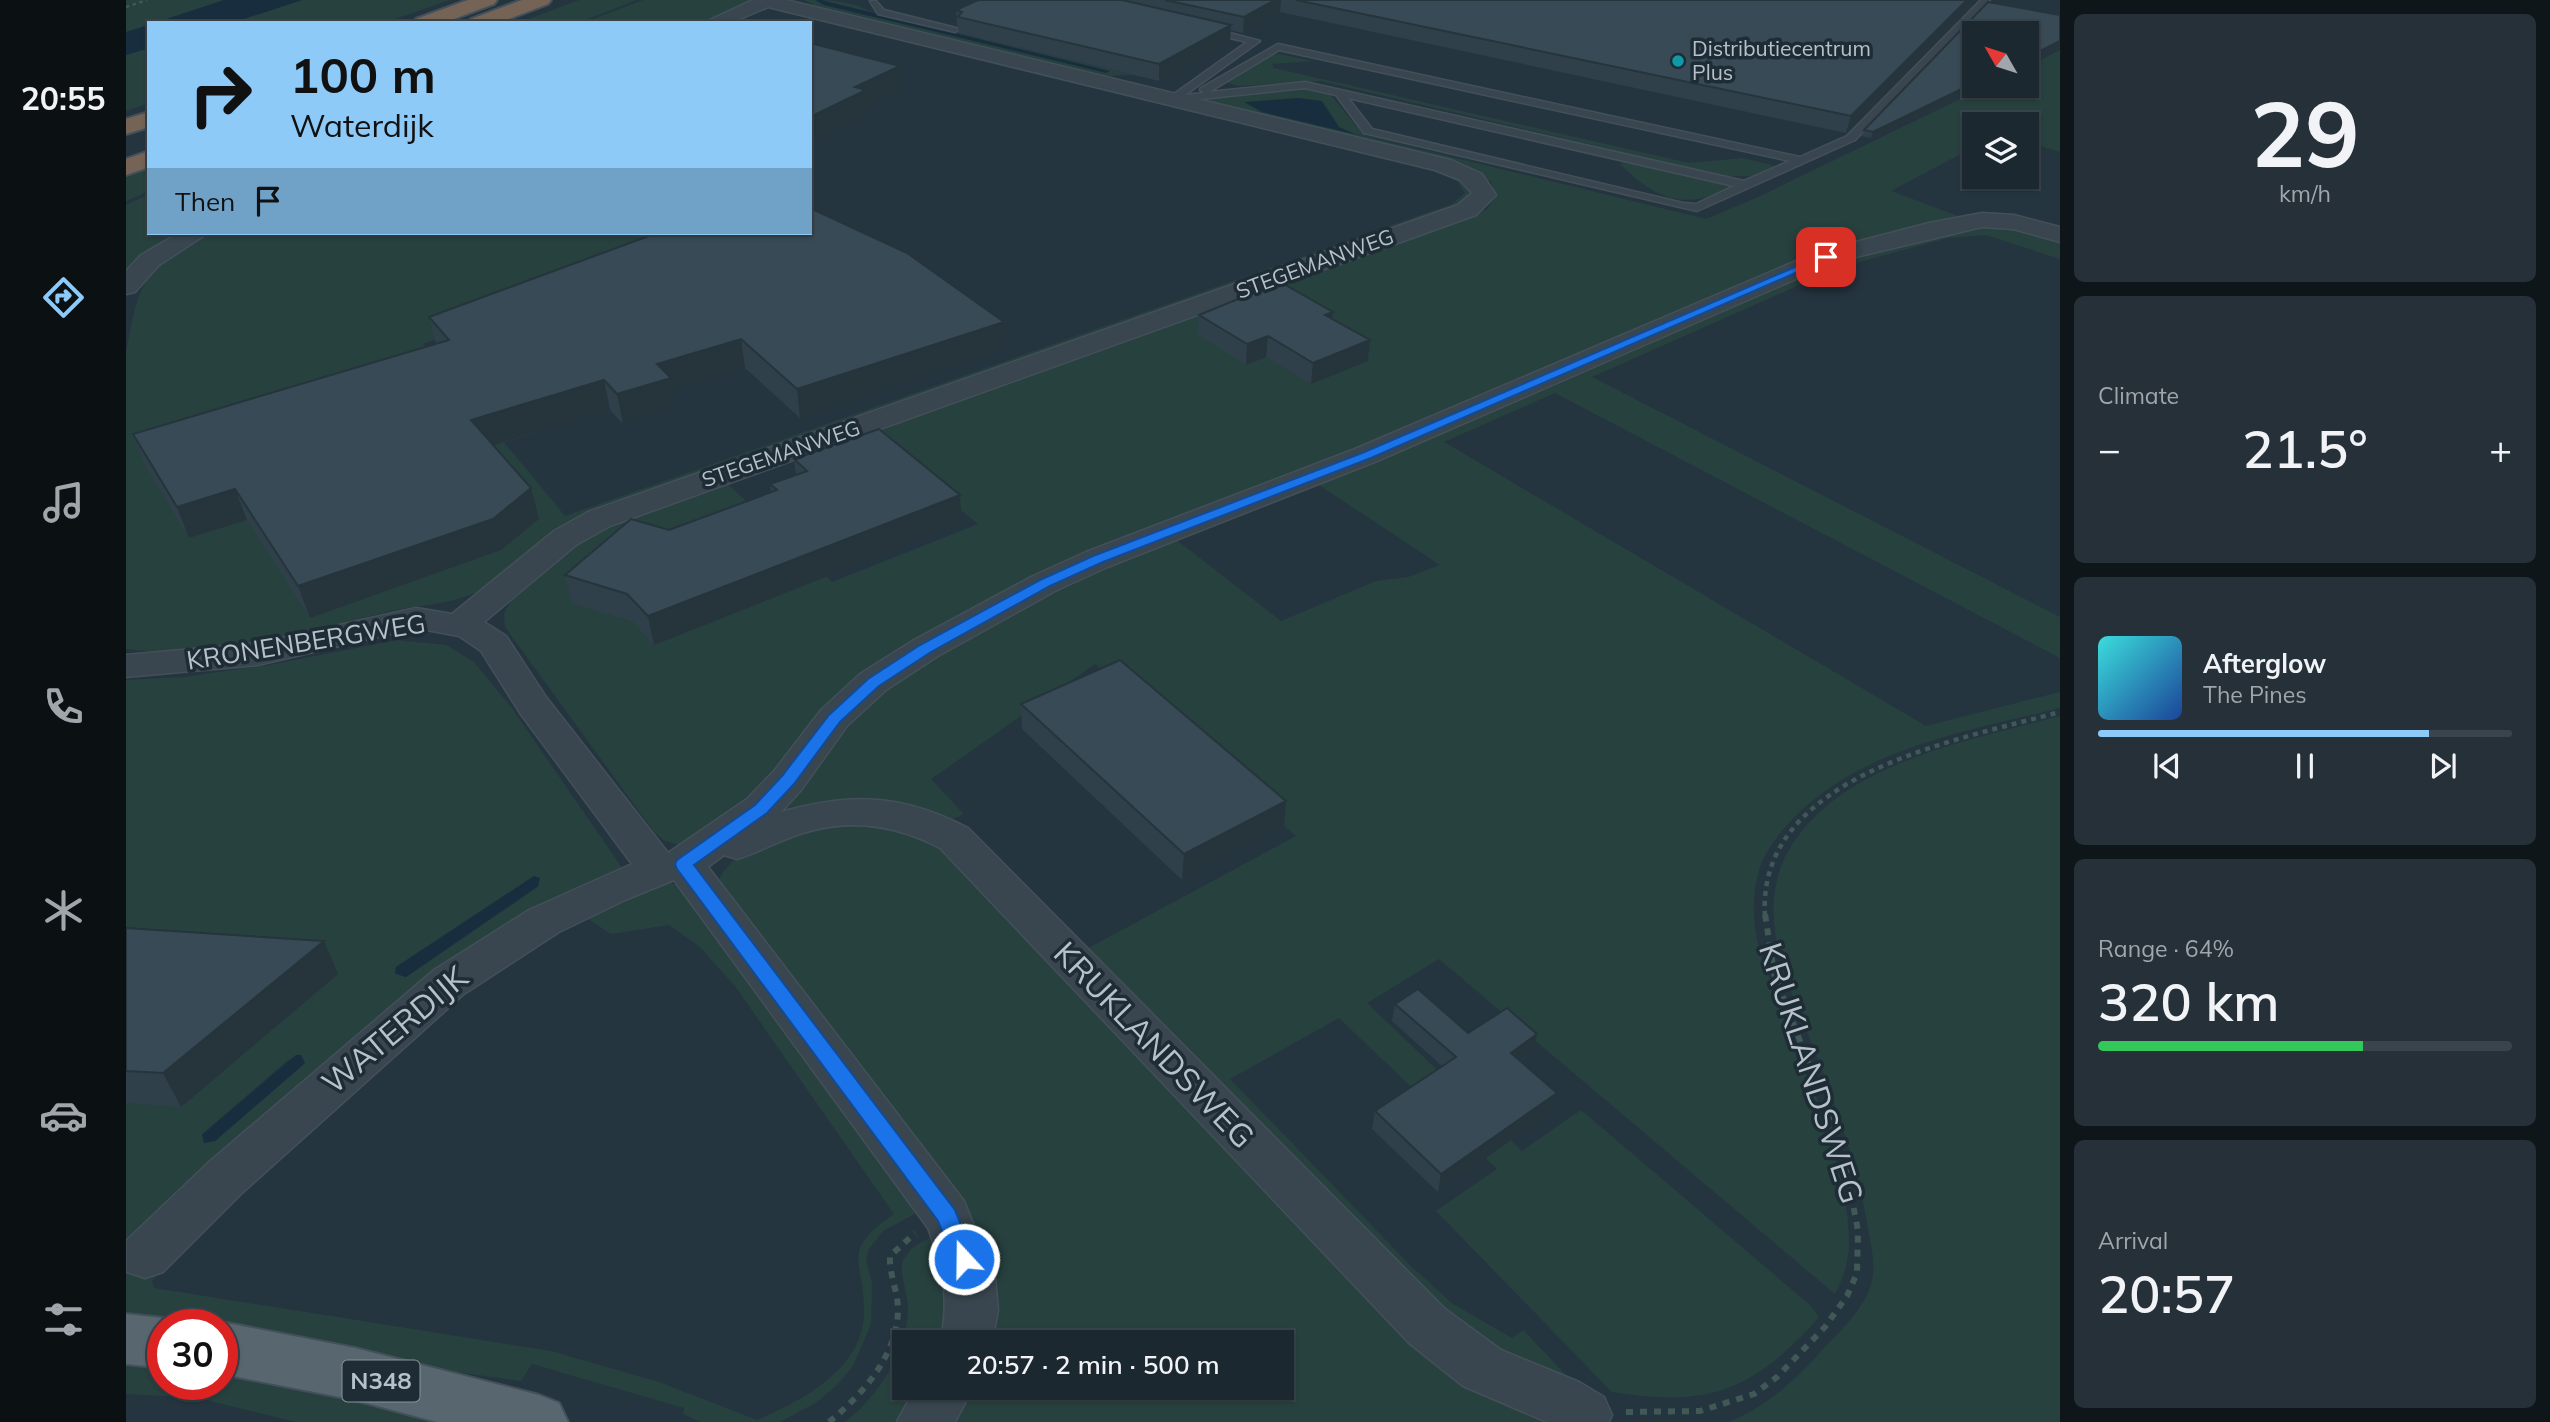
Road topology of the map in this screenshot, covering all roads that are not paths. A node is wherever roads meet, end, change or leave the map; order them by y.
1 (487, 0) edge
2 (541, 0) edge
3 (768, 0) edge
4 (1986, 0) edge
5 (873, 3) dead end
6 (429, 21) edge
7 (483, 21) edge
8 (718, 21) edge
9 (1189, 26) edge
10 (955, 29) edge
11 (1255, 41) junction
12 (1279, 47) junction
13 (1338, 91) junction
14 (1185, 97) junction
15 (147, 120) edge
16 (126, 127) edge
17 (147, 145) edge
18 (126, 152) edge
19 (147, 159) edge
20 (1801, 160) junction
21 (126, 168) edge
22 (1745, 185) junction
23 (193, 235) edge
24 (2060, 235) edge
25 (126, 286) edge
26 (461, 624) junction
27 (126, 666) edge
28 (671, 867) junction
29 (145, 1256) dead end
30 (968, 1330) edge
31 (126, 1339) edge
32 (147, 1341) edge
33 (238, 1351) edge
34 (938, 1400) edge
35 (1594, 1416) edge
36 (539, 1422) edge
37 (924, 1422) edge

1 - 6 highway
2 - 7 highway
3 - 8 street
3 - 14 street, STEGEMANWEG
4 - 20 lane
5 - 10 lane
9 - 11 lane
11 - 12 lane
11 - 14 lane
12 - 14 lane
12 - 20 lane
13 - 14 lane
13 - 22 lane
13 - 22 lane
14 - 26 street, STEGEMANWEG
15 - 16 highway
17 - 18 highway
19 - 21 highway
20 - 22 lane
23 - 25 street
24 - 28 street, WATERDIJK
26 - 27 street, KRONENBERGWEG
26 - 28 street, KRONENBERGWEG
28 - 29 street, WATERDIJK
28 - 30 street
28 - 35 street, KRUKLANDSWEG
31 - 32 main road
33 - 36 main road, N348
34 - 37 street

